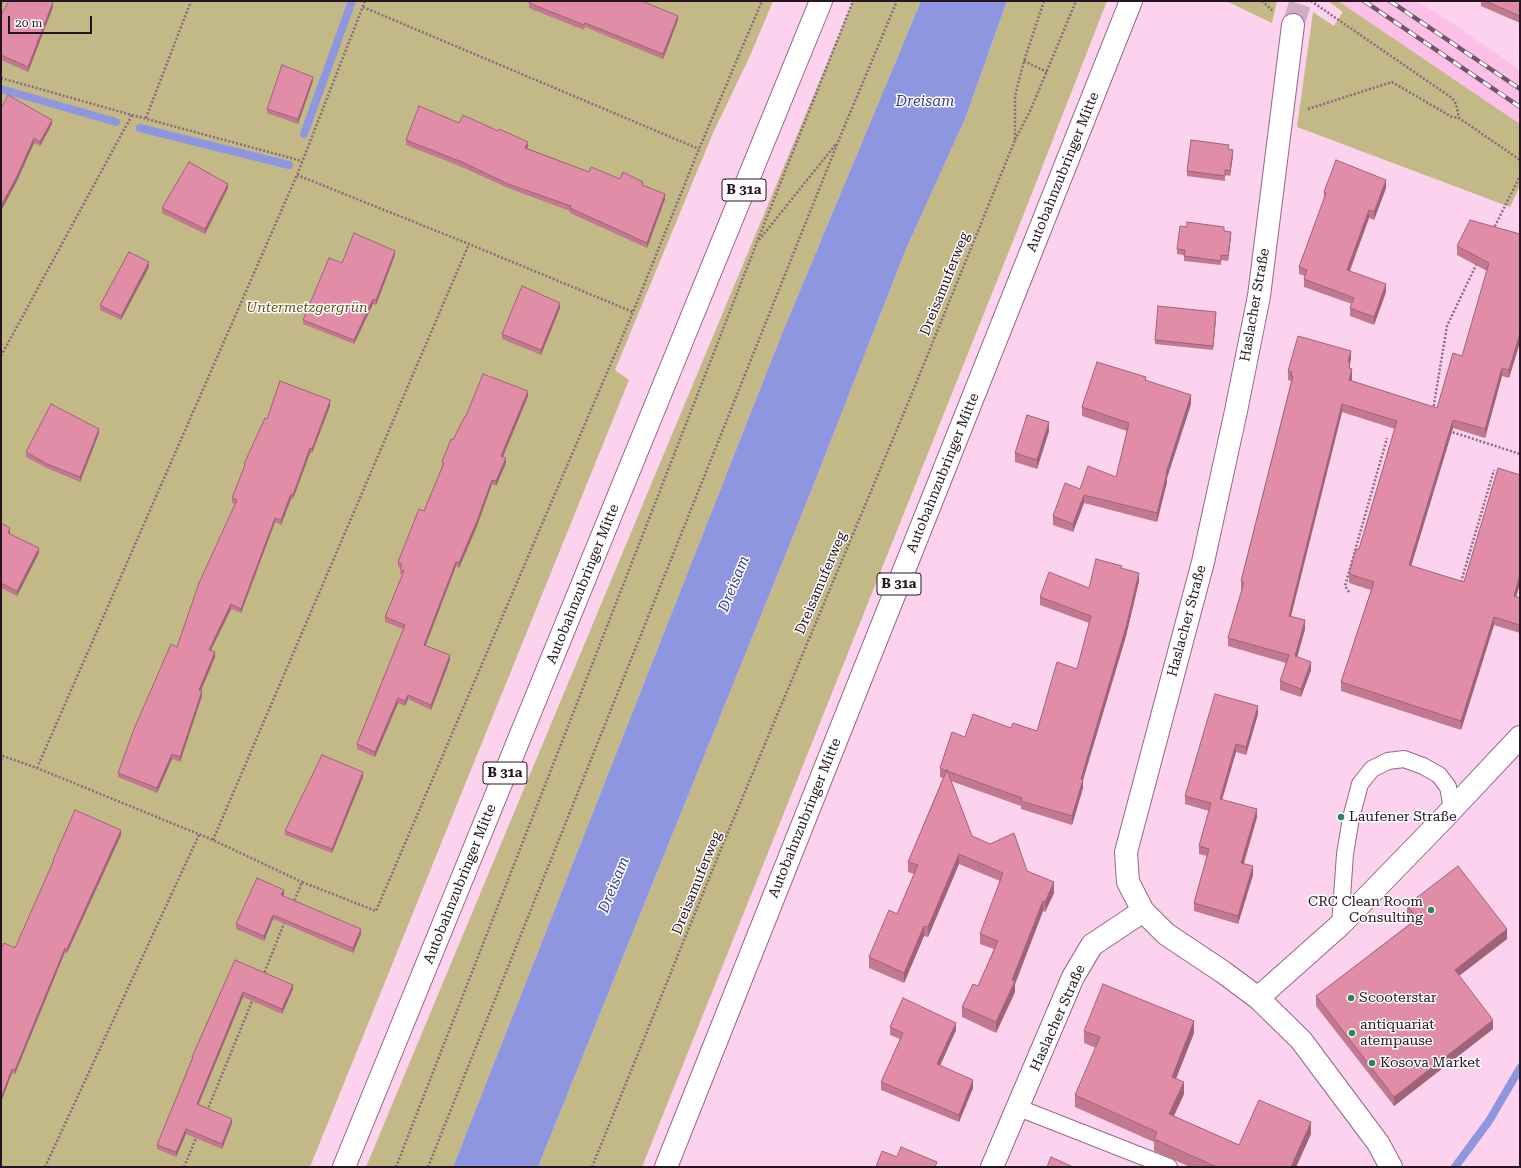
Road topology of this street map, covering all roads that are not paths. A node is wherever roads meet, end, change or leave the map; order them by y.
1 (822, 1) edge
2 (1131, 1) edge
3 (1285, 19) tunnel mouth
4 (1520, 737) edge
5 (1452, 808) junction
6 (1143, 911) junction
7 (1340, 925) junction
8 (1258, 998) junction
9 (1019, 1108) junction
10 (344, 1167) edge
11 (666, 1167) edge
12 (992, 1167) edge
13 (1169, 1167) edge
14 (1391, 1167) edge

1 - 10 main road, Autobahnzubringer Mitte / B 31a
2 - 11 main road, Autobahnzubringer Mitte / B 31a
3 - 6 main road, Haslacher Straße
4 - 5 main road
5 - 7 main road
5 - 7 lane
6 - 8 main road
6 - 9 main road, Haslacher Straße
7 - 8 main road
8 - 14 main road
9 - 12 main road, Haslacher Straße
9 - 13 lane

